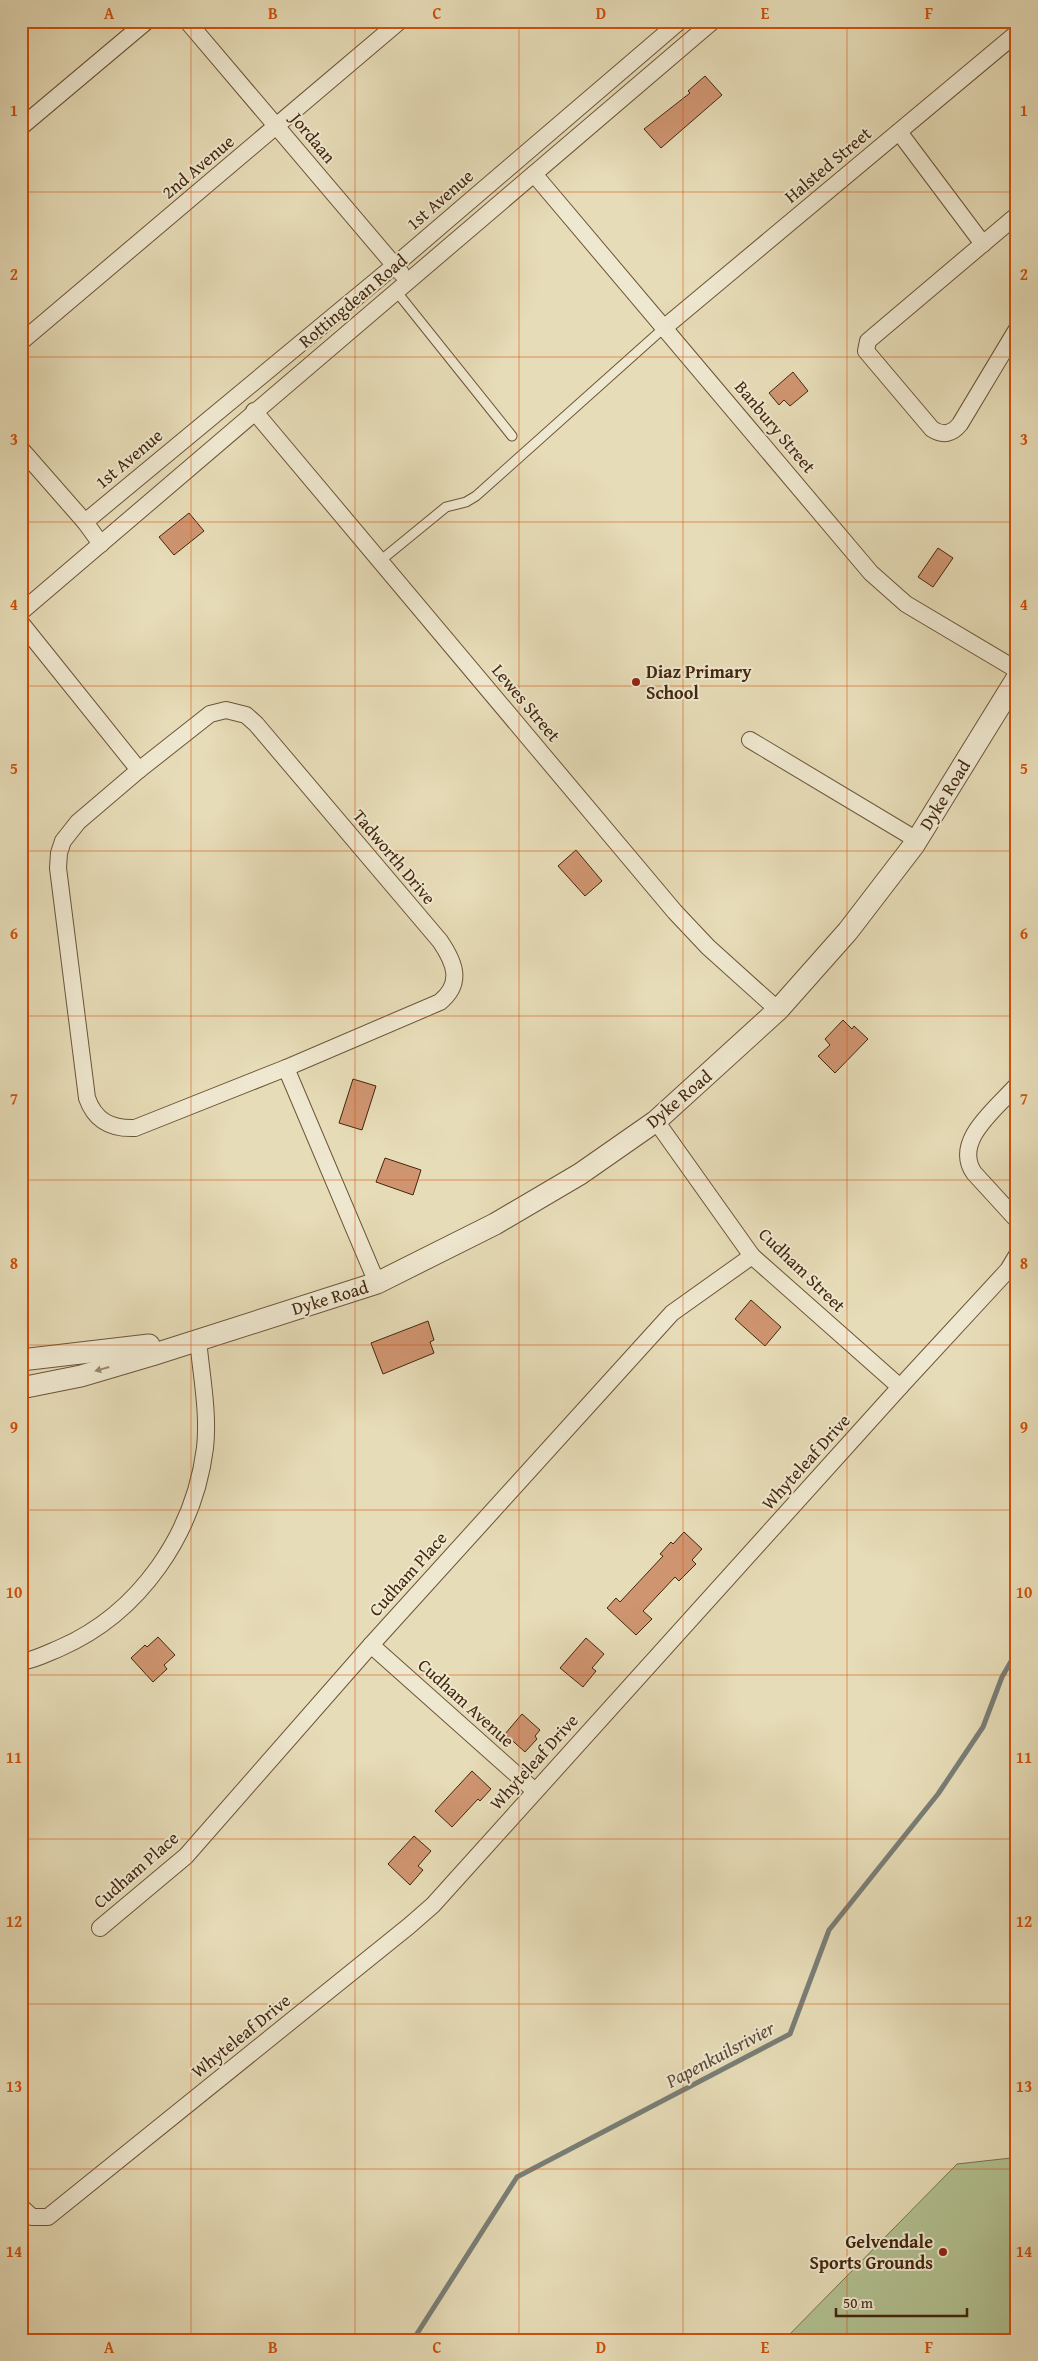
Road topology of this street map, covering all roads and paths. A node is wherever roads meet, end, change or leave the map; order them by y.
1 (147, 21) edge
2 (187, 21) edge
3 (400, 21) edge
4 (680, 21) edge
5 (712, 22) edge
6 (1017, 33) edge
7 (21, 127) edge
8 (277, 127) junction
9 (899, 132) junction
10 (534, 174) junction
11 (1017, 215) edge
12 (983, 244) junction
13 (394, 266) junction
14 (402, 286) junction
15 (665, 327) junction
16 (1017, 329) edge
17 (21, 342) edge
18 (254, 412) junction
19 (512, 436) dead end
20 (21, 449) edge
21 (85, 522) junction
22 (102, 544) junction
23 (380, 561) junction
24 (21, 612) edge
25 (21, 623) edge
26 (1017, 670) edge
27 (1017, 678) edge
28 (750, 740) dead end
29 (139, 770) junction
30 (917, 840) junction
31 (778, 1010) junction
32 (286, 1068) junction
33 (1017, 1085) edge
34 (656, 1120) junction
35 (1017, 1220) edge
36 (1017, 1255) edge
37 (752, 1256) junction
38 (377, 1282) junction
39 (198, 1339) junction
40 (21, 1360) edge
41 (900, 1387) junction
42 (21, 1388) edge
43 (371, 1645) junction
44 (21, 1662) edge
45 (535, 1791) junction
46 (100, 1928) dead end
47 (21, 2207) edge

1 - 7 street
2 - 8 street, Jordaan
3 - 8 street, 2nd Avenue
4 - 13 street, 1st Avenue
5 - 10 street, Rottingdean Road
6 - 9 street, Halsted Street
8 - 13 street, Jordaan
8 - 17 street, 2nd Avenue
9 - 12 street
9 - 15 street, Halsted Street
10 - 14 street, Rottingdean Road
10 - 15 street, Banbury Street
11 - 12 street
12 - 16 street
13 - 14 street, Jordaan
13 - 21 street, 1st Avenue
14 - 18 street, Rottingdean Road
14 - 19 lane
15 - 23 lane
15 - 26 street, Banbury Street
18 - 22 street, Rottingdean Road
18 - 23 street, Lewes Street
20 - 21 street
21 - 22 street
22 - 24 street, Rottingdean Road
23 - 31 street, Lewes Street
25 - 29 street
27 - 30 street, Dyke Road
28 - 30 street
29 - 32 street, Tadworth Drive
29 - 32 street, Tadworth Drive
30 - 31 street, Dyke Road
31 - 34 street, Dyke Road
32 - 38 street
33 - 35 street
34 - 37 street, Cudham Street
34 - 38 street, Dyke Road
36 - 41 street, Whyteleaf Drive
37 - 41 street, Cudham Street
37 - 43 street, Cudham Place
38 - 39 street, Dyke Road
39 - 40 street, Dyke Road
39 -> 42 street, Dyke Road
39 - 44 street
41 - 45 street, Whyteleaf Drive
43 - 45 street, Cudham Avenue
43 - 46 street, Cudham Place
45 - 47 street, Whyteleaf Drive

